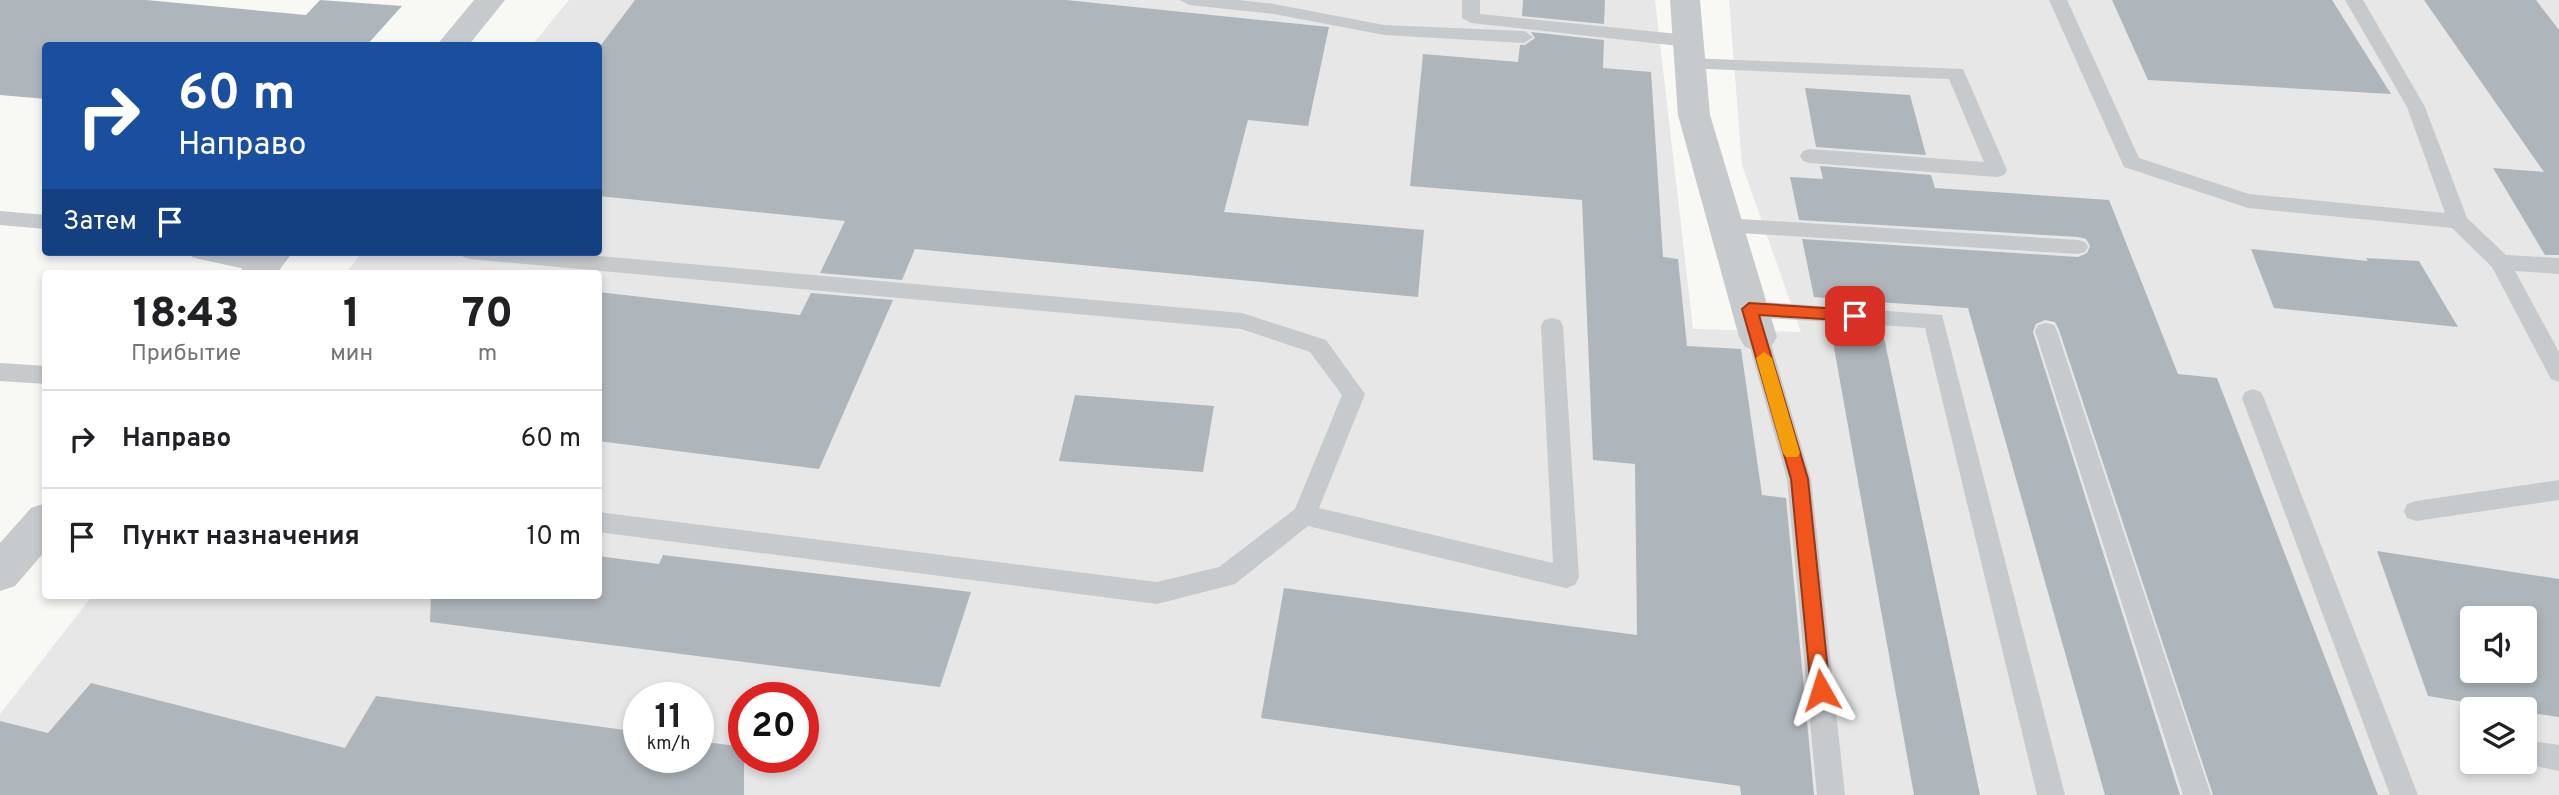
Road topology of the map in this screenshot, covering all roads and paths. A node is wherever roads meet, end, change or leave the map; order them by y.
1 (490, 0) edge
2 (1189, 0) edge
3 (1471, 0) edge
4 (1685, 0) edge
5 (2058, 0) edge
6 (2354, 0) edge
7 (1524, 37) dead end
8 (454, 42) edge
9 (1689, 52) junction
10 (1810, 156) dead end
11 (0, 218) edge
12 (2458, 221) junction
13 (42, 222) edge
14 (1726, 225) junction
15 (2078, 247) dead end
16 (223, 256) edge
17 (511, 256) edge
18 (2500, 262) junction
19 (265, 263) edge
20 (2559, 267) edge
21 (1754, 323) junction
22 (1552, 326) dead end
23 (2046, 331) dead end
24 (0, 372) edge
25 (2559, 373) edge
26 (42, 375) edge
27 (2253, 398) dead end
28 (2559, 490) edge
29 (2416, 511) dead end
30 (1304, 515) junction
31 (602, 523) edge
32 (42, 525) edge
33 (0, 573) edge
34 (2537, 755) edge
35 (2559, 758) edge
36 (1831, 795) edge
37 (2051, 795) edge
38 (2197, 795) edge
39 (2404, 795) edge

1 - 8 street
2 - 7 lane
3 - 9 lane
4 - 9 street
5 - 12 lane
6 - 12 lane
9 - 10 lane
9 - 14 street
11 - 13 lane
12 - 18 lane
14 - 15 lane
14 - 21 street
16 - 19 lane
17 - 30 lane
18 - 20 lane
18 - 25 lane
21 - 36 lane
21 - 37 lane
22 - 30 lane
23 - 38 lane
24 - 26 lane
27 - 39 lane
28 - 29 lane
30 - 31 lane
32 - 33 street
34 - 35 lane

